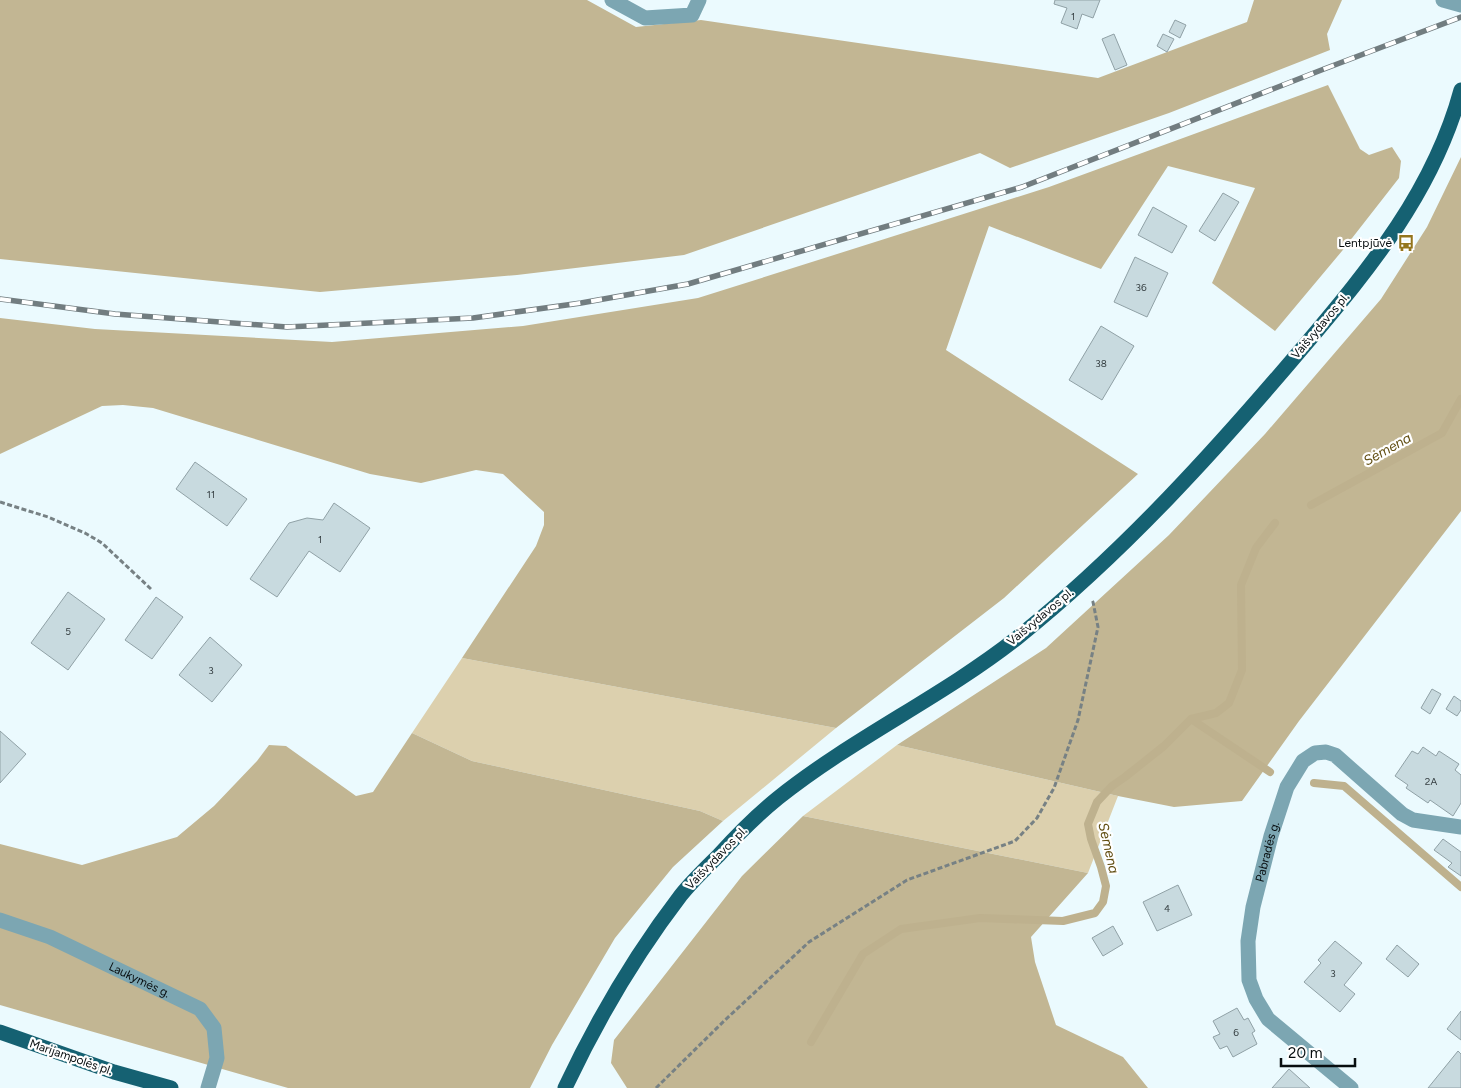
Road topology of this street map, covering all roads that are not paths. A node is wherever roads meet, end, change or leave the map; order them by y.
1 (612, 0) edge
2 (699, 0) edge
3 (1443, 0) edge
4 (1461, 6) edge
5 (1461, 90) edge
6 (1461, 827) edge
7 (0, 920) edge
8 (0, 1032) edge
9 (171, 1088) edge
10 (208, 1088) edge
11 (565, 1088) edge
12 (1351, 1088) edge

1 - 2 street
3 - 4 street
5 - 11 main road, Vaišvydavos pl.
6 - 12 street, Pabradės g.
7 - 10 street, Laukymės g.
8 - 9 main road, Marijampolės pl.

